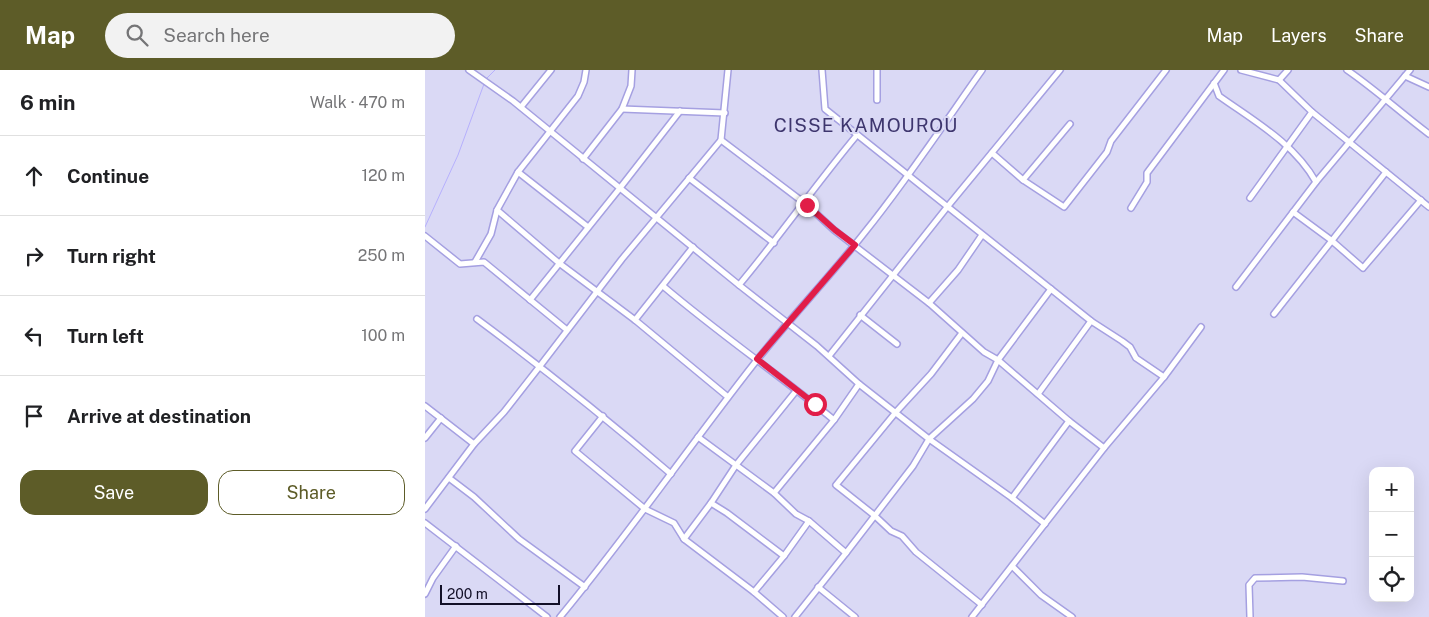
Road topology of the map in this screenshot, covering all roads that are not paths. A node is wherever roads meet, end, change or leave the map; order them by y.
1 (469, 70) edge
2 (551, 70) edge
3 (586, 70) edge
4 (632, 70) edge
5 (728, 70) edge
6 (821, 70) edge
7 (873, 70) edge
8 (877, 70) edge
9 (881, 70) edge
10 (982, 70) edge
11 (1060, 70) edge
12 (1166, 70) edge
13 (1224, 70) edge
14 (1241, 70) edge
15 (1288, 70) edge
16 (1347, 70) edge
17 (1410, 70) edge
18 (1405, 76) junction
19 (1279, 80) junction
20 (1214, 83) junction
21 (1429, 88) edge
22 (1384, 99) junction
23 (877, 100) dead end
24 (521, 108) junction
25 (622, 110) junction
26 (680, 112) junction
27 (1312, 112) junction
28 (725, 113) junction
29 (1070, 124) dead end
30 (549, 131) junction
31 (1429, 134) edge
32 (857, 135) junction
33 (721, 140) junction
34 (1349, 143) junction
35 (1288, 146) junction
36 (992, 153) junction
37 (583, 159) junction
38 (519, 172) junction
39 (1386, 172) junction
40 (908, 175) junction
41 (689, 178) junction
42 (1023, 180) junction
43 (1316, 182) junction
44 (620, 188) junction
45 (1250, 198) dead end
46 (1421, 200) junction
47 (803, 203) junction
48 (948, 206) junction
49 (1429, 207) edge
50 (1131, 208) dead end
51 (497, 210) junction
52 (1293, 212) junction
53 (657, 218) junction
54 (588, 228) junction
55 (982, 235) junction
56 (425, 236) edge
57 (1331, 240) junction
58 (774, 243) junction
59 (855, 245) junction
60 (693, 247) junction
61 (475, 262) junction
62 (559, 263) junction
63 (893, 274) junction
64 (739, 285) junction
65 (663, 286) junction
66 (1236, 287) dead end
67 (1051, 289) junction
68 (598, 291) junction
69 (530, 300) junction
70 (929, 303) junction
71 (1273, 314) dead end
72 (861, 315) junction
73 (477, 319) dead end
74 (635, 320) junction
75 (1091, 321) junction
76 (789, 324) junction
77 (1201, 326) dead end
78 (567, 330) junction
79 (962, 333) junction
80 (897, 344) dead end
81 (829, 356) junction
82 (757, 359) junction
83 (997, 360) junction
84 (540, 366) junction
85 (1163, 377) junction
86 (859, 384) junction
87 (796, 391) junction
88 (1037, 394) junction
89 (728, 397) junction
90 (425, 406) edge
91 (895, 412) junction
92 (603, 416) junction
93 (441, 418) junction
94 (834, 420) junction
95 (1069, 421) junction
96 (698, 437) junction
97 (425, 438) edge
98 (929, 439) junction
99 (474, 444) junction
100 (1104, 448) junction
101 (736, 464) junction
102 (671, 474) junction
103 (449, 478) junction
104 (773, 493) junction
105 (1011, 498) junction
106 (711, 503) junction
107 (425, 509) edge
108 (645, 509) junction
109 (874, 515) junction
110 (809, 521) junction
111 (425, 523) edge
112 (1045, 524) junction
113 (684, 539) junction
114 (456, 546) junction
115 (846, 553) junction
116 (784, 556) junction
117 (1012, 566) junction
118 (1343, 581) dead end
119 (585, 587) junction
120 (818, 587) junction
121 (755, 592) junction
122 (425, 594) edge
123 (982, 604) junction
124 (547, 617) edge
125 (561, 617) edge
126 (783, 617) edge
127 (795, 617) edge
128 (855, 617) edge
129 (972, 617) edge
130 (1072, 617) edge
131 (1250, 617) edge

1 - 24 street
2 - 24 street
3 - 30 street
4 - 25 street
5 - 28 street
6 - 32 street
7 - 8 street
8 - 9 street
8 - 23 street
10 - 40 street
11 - 36 street
12 - 42 street
13 - 20 street
14 - 19 street
15 - 19 street
16 - 22 street
17 - 18 street
18 - 21 street
18 - 22 street
19 - 27 street
20 - 35 street
20 - 50 street
22 - 31 street
22 - 34 street
24 - 30 street
25 - 26 street
25 - 37 street
26 - 28 street
26 - 44 street
27 - 34 street
27 - 35 street
28 - 33 street
29 - 42 street
30 - 37 street
30 - 38 street
32 - 40 street
32 - 47 street
33 - 41 street
33 - 47 street
34 - 39 street
34 - 43 street
35 - 43 street
35 - 45 street
36 - 42 street
36 - 48 street
37 - 44 street
38 - 51 street
38 - 54 street
39 - 46 street
39 - 57 street
40 - 48 street
40 - 59 street
41 - 53 street
41 - 58 street
43 - 52 street
44 - 53 street
44 - 54 street
46 - 49 street
46 - 57 street
47 - 58 street
47 - 59 street
48 - 55 street
48 - 63 street
51 - 61 street
51 - 62 street
52 - 57 street
52 - 66 street
53 - 60 street
53 - 68 street
54 - 62 street
55 - 67 street
55 - 70 street
56 - 61 street
57 - 71 street
58 - 64 street
59 - 63 street
59 - 76 street
60 - 64 street
60 - 65 street
61 - 69 street
62 - 68 street
62 - 69 street
63 - 70 street
63 - 72 street
64 - 76 street
65 - 74 street
65 - 82 street
67 - 75 street
67 - 83 street
68 - 74 street
68 - 78 street
69 - 78 street
70 - 79 street
72 - 80 street
72 - 81 street
73 - 84 street
74 - 89 street
75 - 85 street
75 - 88 street
76 - 81 street
76 - 82 street
77 - 85 street
78 - 84 street
79 - 83 street
79 - 91 street
81 - 86 street
82 - 87 street
82 - 89 street
83 - 88 street
83 - 98 street
84 - 92 street
84 - 99 street
85 - 100 street
86 - 91 street
86 - 94 street
87 - 94 street
87 - 101 street
88 - 95 street
89 - 96 street
90 - 93 street
91 - 98 street
91 - 109 street
92 - 102 street
92 - 108 street
93 - 97 street
93 - 99 street
94 - 104 street
95 - 100 street
95 - 105 street
96 - 101 street
96 - 102 street
98 - 105 street
98 - 109 street
99 - 103 street
100 - 112 street
101 - 104 street
101 - 106 street
102 - 108 street
103 - 107 street
103 - 119 street
104 - 110 street
105 - 112 street
106 - 113 street
106 - 116 street
108 - 113 street
108 - 119 street
109 - 115 street
109 - 123 street
110 - 115 street
110 - 116 street
111 - 114 street
112 - 117 street
113 - 121 street
114 - 122 street
114 - 124 street
115 - 120 street
116 - 121 street
117 - 123 street
117 - 130 street
118 - 131 street
119 - 125 street
120 - 127 street
120 - 128 street
121 - 126 street
123 - 129 street

